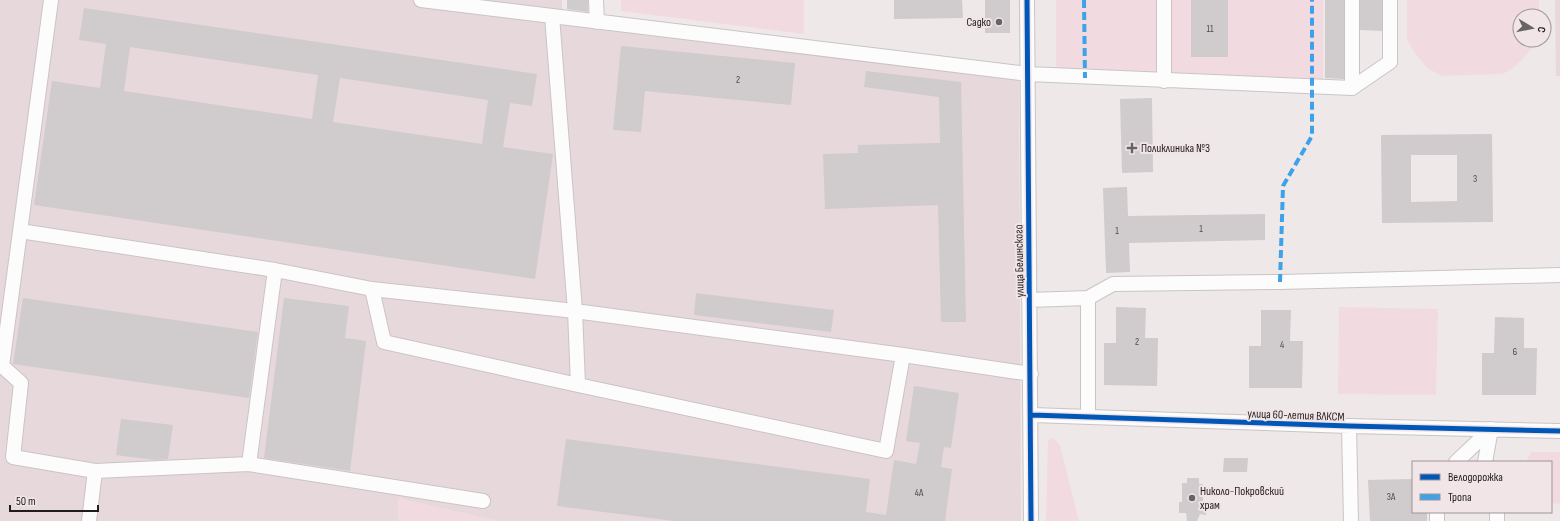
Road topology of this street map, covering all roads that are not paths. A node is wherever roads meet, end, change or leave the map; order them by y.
1 (51, 0) edge
2 (421, 0) edge
3 (596, 0) edge
4 (1027, 0) edge
5 (1164, 0) edge
6 (1352, 0) edge
7 (1390, 0) edge
8 (552, 16) junction
9 (596, 22) junction
10 (1028, 74) junction
11 (1164, 81) junction
12 (1352, 88) junction
13 (20, 231) junction
14 (275, 270) junction
15 (1560, 275) edge
16 (372, 289) junction
17 (1088, 298) junction
18 (1030, 300) junction
19 (575, 311) junction
20 (903, 355) junction
21 (1031, 374) junction
22 (578, 385) junction
23 (1032, 415) junction
24 (1088, 417) junction
25 (1349, 426) junction
26 (1491, 429) junction
27 (1560, 431) edge
28 (1457, 461) edge
29 (1485, 461) edge
30 (249, 464) junction
31 (95, 472) junction
32 (483, 501) dead end
33 (89, 521) edge
34 (1031, 521) edge
35 (1351, 521) edge

1 - 13 street
2 - 8 street
3 - 9 street
4 - 10 street, улица Белинского
5 - 11 street
6 - 12 street
7 - 12 street
8 - 9 street
8 - 19 street
9 - 10 street
10 - 11 street
10 - 18 street, улица Белинского
11 - 12 street
13 - 14 street
13 - 31 street
14 - 16 street
14 - 30 street
15 - 17 street
16 - 19 street
16 - 22 street
17 - 18 street
17 - 24 street
18 - 21 street, улица Белинского
19 - 20 street
19 - 22 street
20 - 21 street
20 - 22 street
21 - 23 street, улица Белинского
23 - 24 street, улица 60-летия ВЛКСМ
23 - 34 street, улица Белинского
24 - 25 street, улица 60-летия ВЛКСМ
25 - 26 street, улица 60-летия ВЛКСМ
25 - 35 street
26 - 27 street, улица 60-летия ВЛКСМ
26 - 28 street
26 - 29 street
30 - 31 street
30 - 32 street
31 - 33 street

